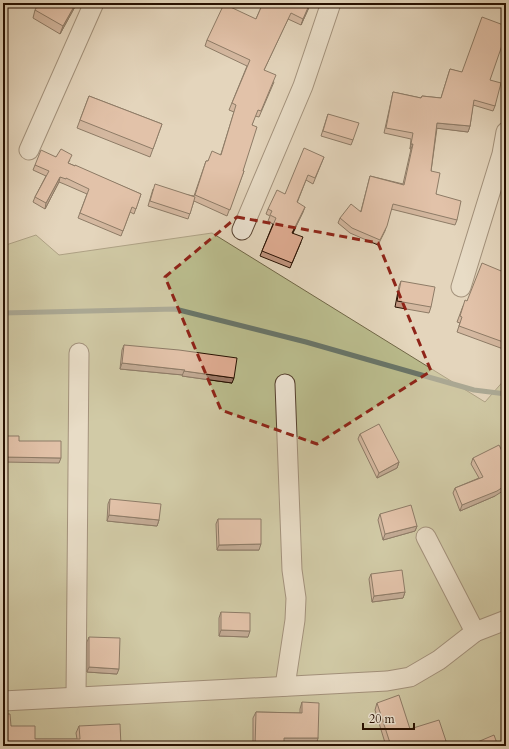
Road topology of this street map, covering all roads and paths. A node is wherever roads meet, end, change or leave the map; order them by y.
1 (94, 3) edge
2 (330, 3) edge
3 (506, 132) edge
4 (28, 150) dead end
5 (242, 230) dead end
6 (461, 287) dead end
7 (79, 353) dead end
8 (285, 384) dead end
9 (426, 537) dead end
10 (506, 620) edge
11 (475, 632) junction
12 (285, 686) junction
13 (76, 698) junction
14 (3, 701) edge

1 - 4 street
2 - 5 street
3 - 6 street
7 - 13 street
8 - 12 street
9 - 11 street
10 - 11 street
11 - 12 street
12 - 13 street
13 - 14 street

